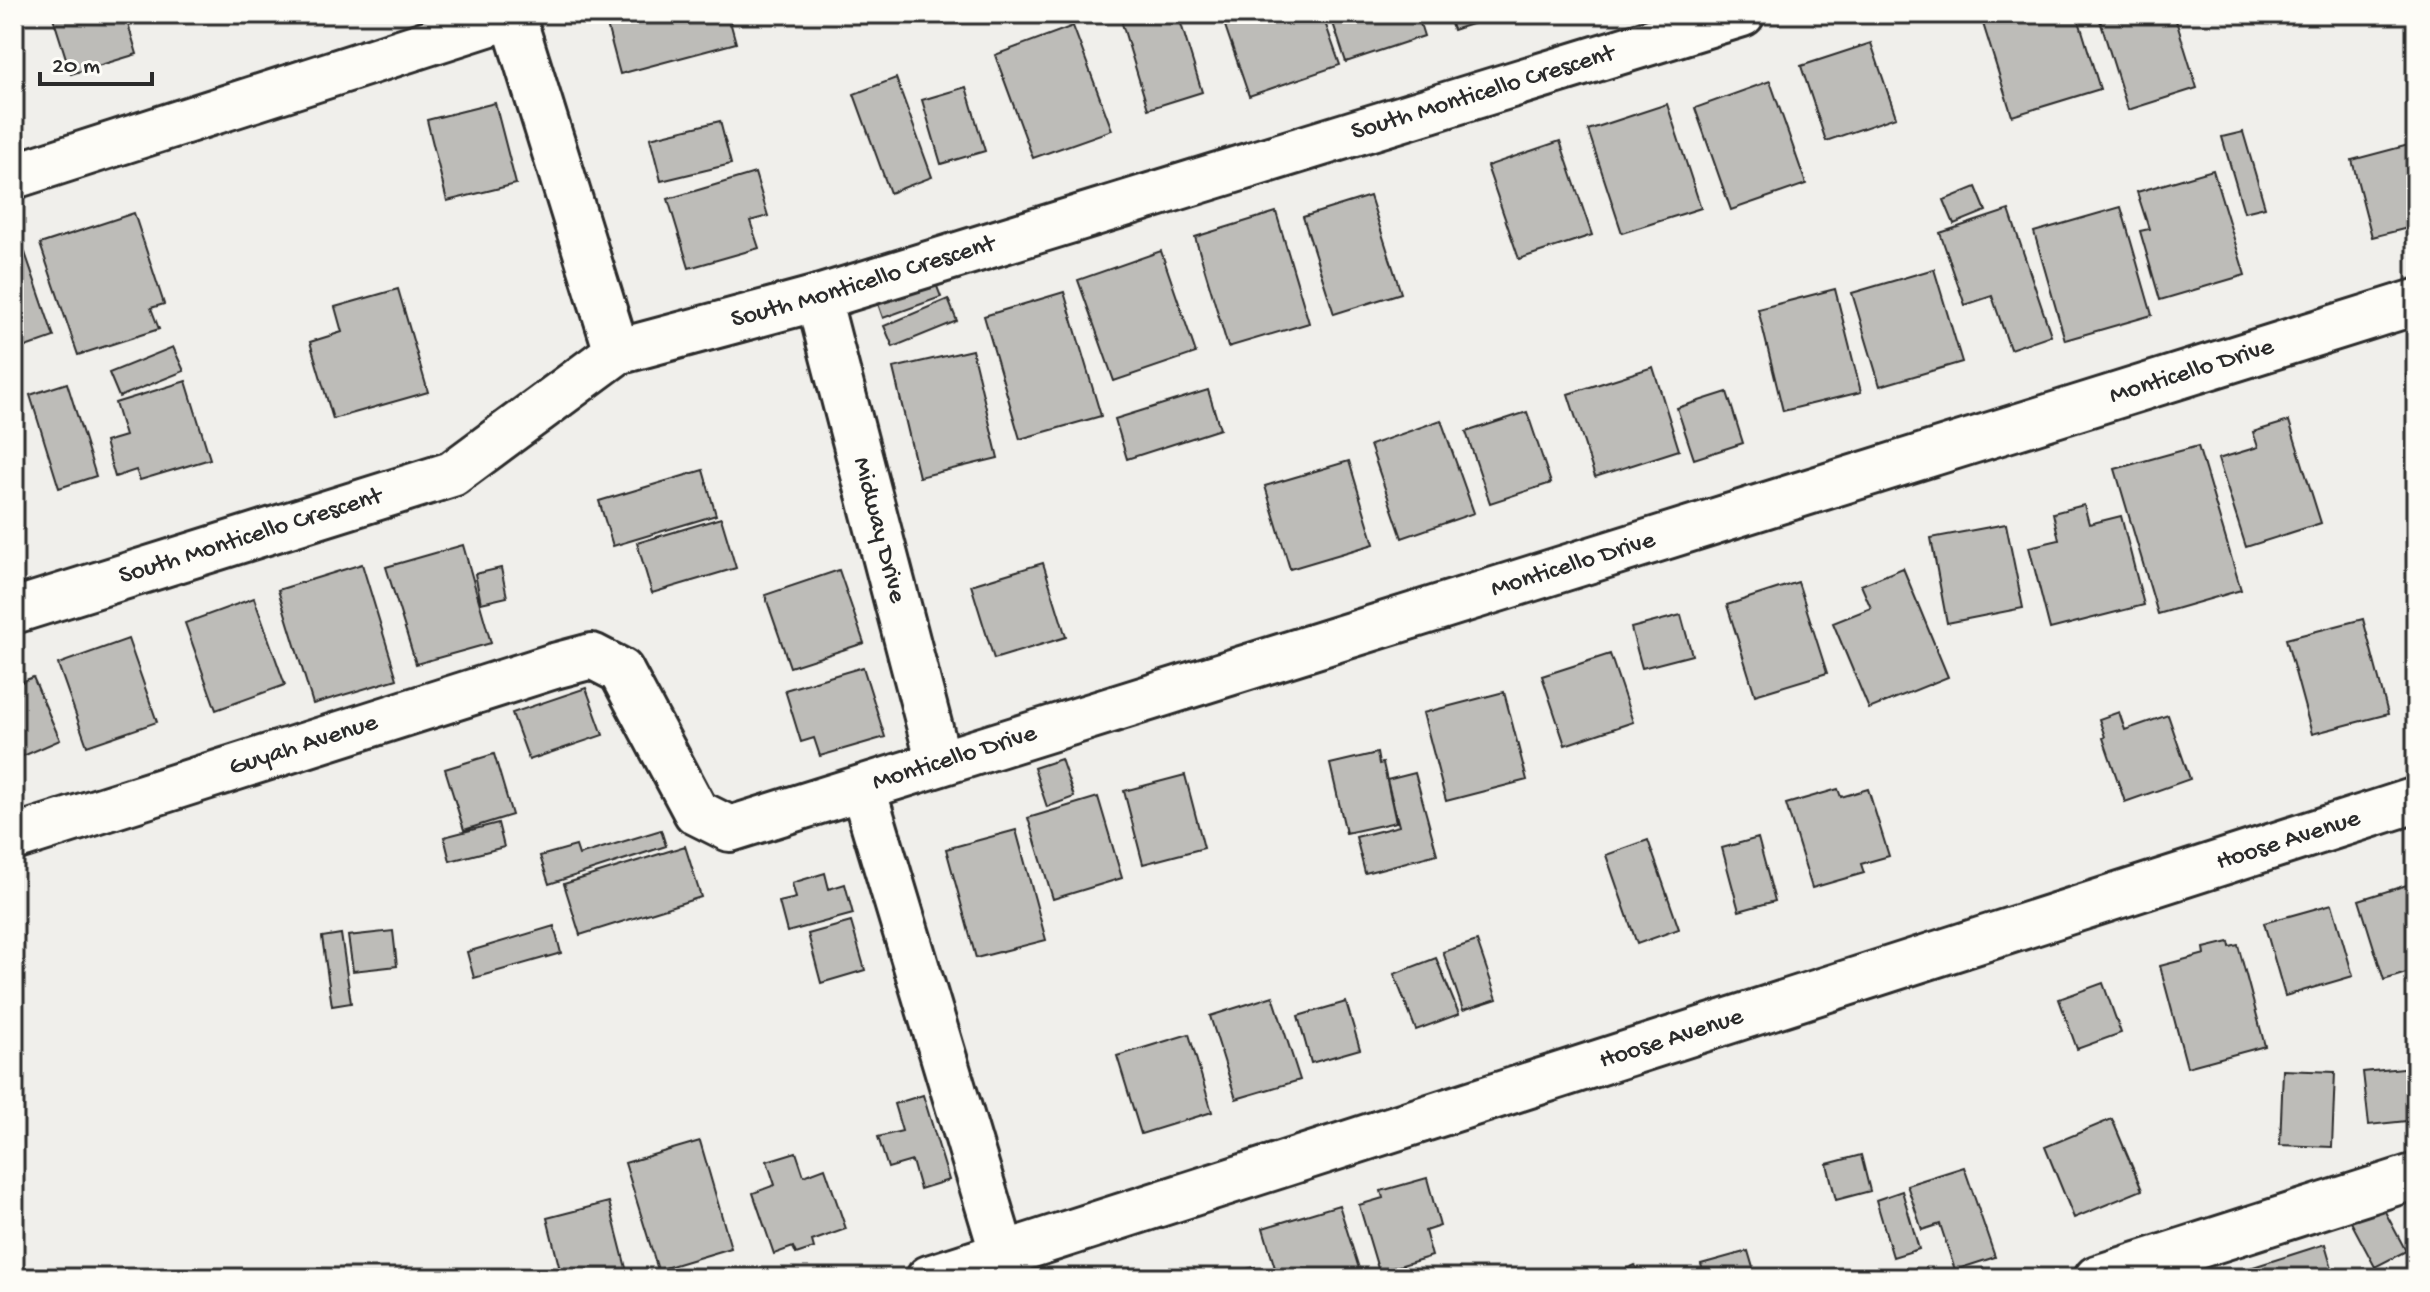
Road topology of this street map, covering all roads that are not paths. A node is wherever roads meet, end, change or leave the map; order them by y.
1 (1742, 14) edge
2 (512, 15) edge
3 (14, 176) edge
4 (818, 298) junction
5 (2416, 302) edge
6 (617, 352) junction
7 (14, 611) edge
8 (592, 656) joint
9 (939, 763) junction
10 (863, 789) junction
11 (2416, 800) edge
12 (14, 838) edge
13 (2416, 1176) edge
14 (1006, 1266) edge
15 (929, 1278) edge
16 (2097, 1278) edge

1 - 4 street, South Monticello Crescent
2 - 3 street
2 - 6 street
4 - 6 street, South Monticello Crescent
4 - 9 street, Midway Drive
5 - 9 street, Monticello Drive
6 - 7 street, South Monticello Crescent
8 - 10 street, Monticello Drive
8 - 12 street, Guyah Avenue
9 - 10 street, Monticello Drive
10 - 14 street
11 - 14 street, Hoose Avenue
13 - 16 street
14 - 15 street, Hoose Avenue

